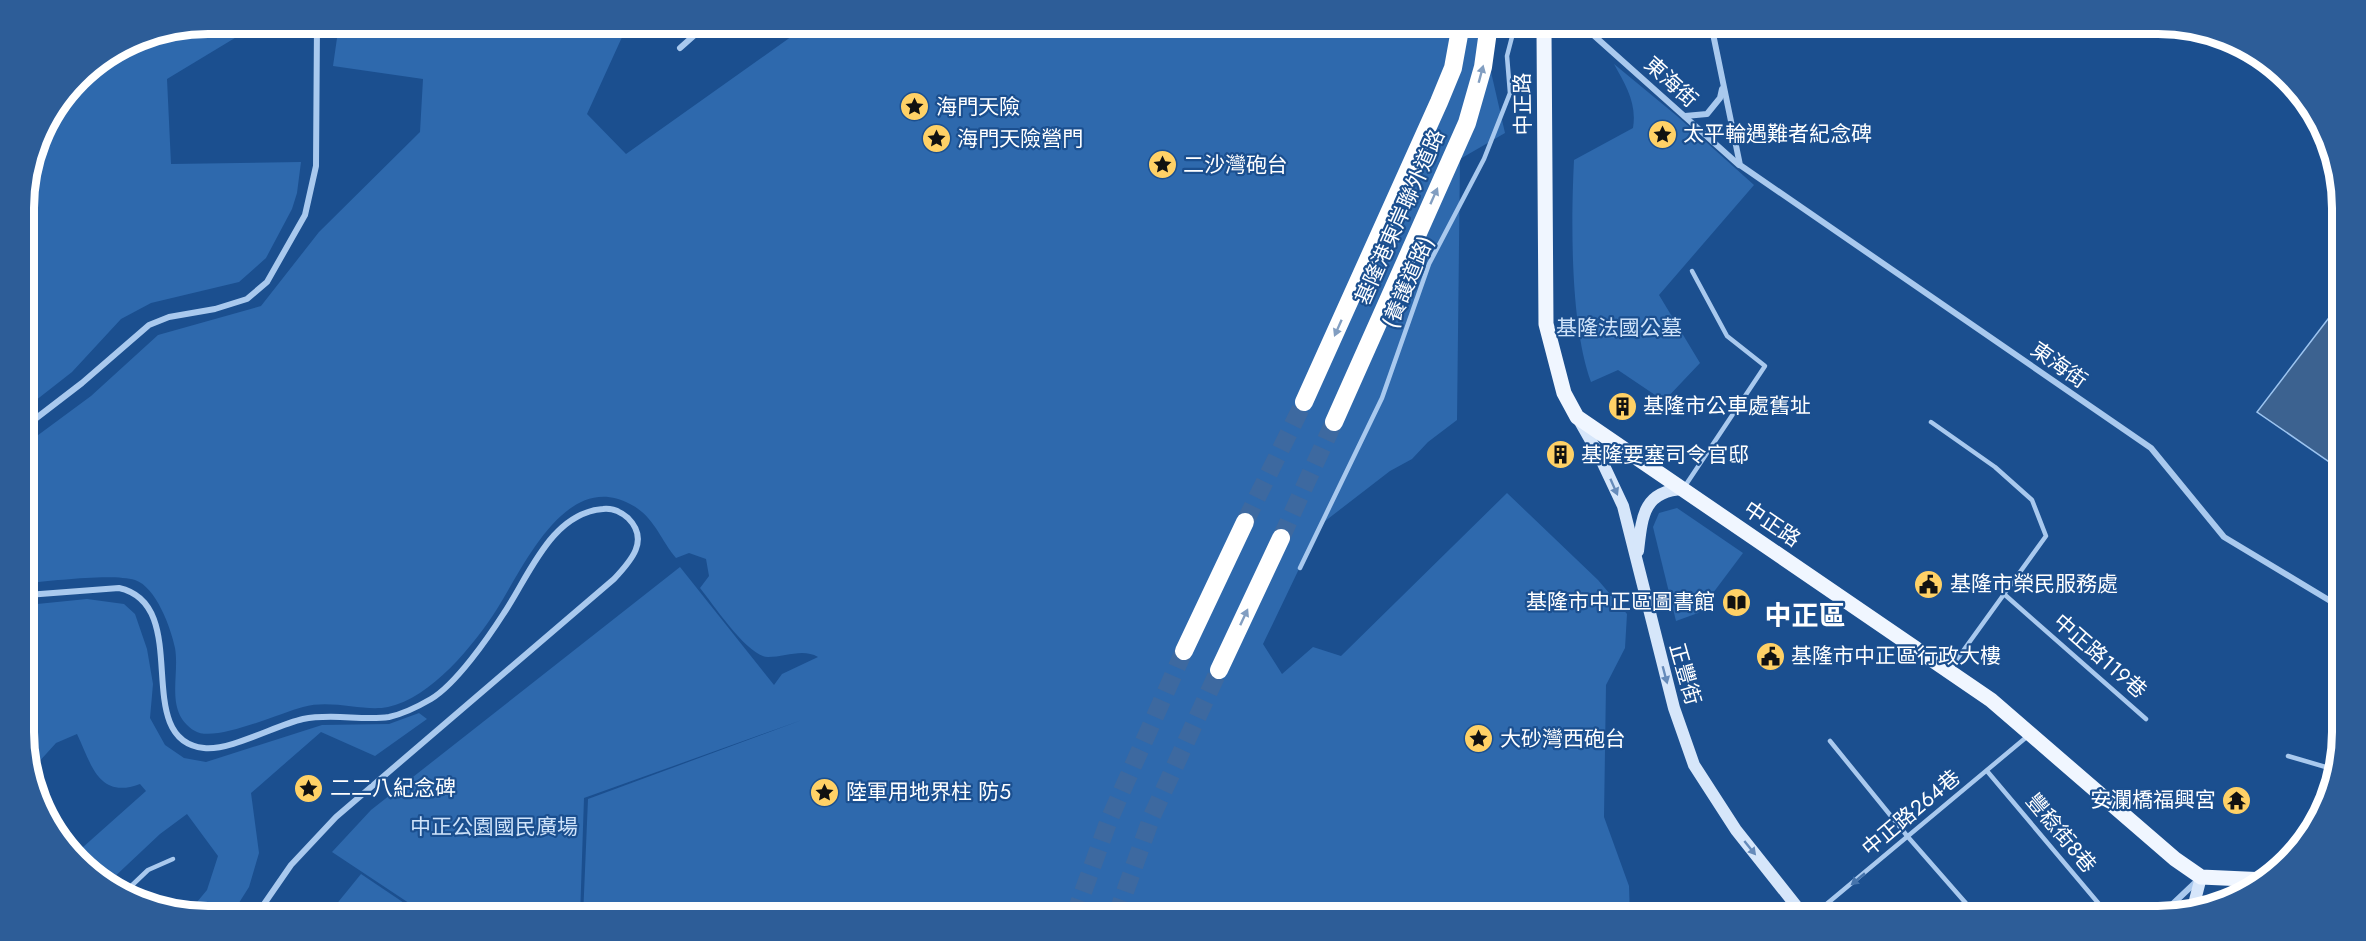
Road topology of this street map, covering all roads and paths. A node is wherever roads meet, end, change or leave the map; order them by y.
1 (317, 35) edge
2 (695, 35) edge
3 (1459, 35) edge
4 (1487, 35) edge
5 (1512, 35) edge
6 (1542, 35) edge
7 (1593, 35) edge
8 (1713, 35) edge
9 (680, 48) dead end
10 (1723, 87) junction
11 (1684, 116) junction
12 (1740, 165) junction
13 (1692, 271) dead end
14 (1304, 402) tunnel mouth
15 (1577, 417) junction
16 (35, 419) edge
17 (1334, 422) tunnel mouth
18 (1931, 422) dead end
19 (1683, 489) junction
20 (1245, 522) tunnel mouth
21 (1281, 538) tunnel mouth
22 (1637, 559) junction
23 (1300, 568) dead end
24 (34, 594) edge
25 (2004, 594) junction
26 (2332, 602) edge
27 (1184, 651) tunnel mouth
28 (1220, 670) tunnel mouth
29 (1948, 671) junction
30 (2146, 719) dead end
31 (2031, 733) junction
32 (1830, 741) dead end
33 (2288, 756) dead end
34 (2328, 768) edge
35 (1987, 771) junction
36 (1908, 837) junction
37 (174, 859) dead end
38 (2201, 877) junction
39 (2250, 879) edge
40 (130, 888) edge
41 (2195, 902) edge
42 (263, 906) edge
43 (1796, 906) edge
44 (1824, 906) edge
45 (1968, 906) edge
46 (2101, 906) edge
47 (2171, 906) edge

1 - 16 street
2 - 9 street
3 -> 14 highway, 基隆港東岸聯外道路
17 -> 4 highway, 基隆港東岸聯外道路
5 - 23 lane, (養護道路)
6 - 15 main road, 中正路
7 - 11 street, 東海街
8 - 10 street, 東海街
10 - 11 street
10 - 12 street, 東海街
11 - 12 street, 東海街
12 - 26 street, 東海街
13 - 19 lane
15 - 19 main road, 中正路
15 -> 22 street, 正豐街
18 - 25 lane
19 - 22 street
19 - 29 main road, 中正路
20 - 27 highway
28 -> 21 highway
22 -> 43 street, 正豐街
24 - 42 street
25 - 29 lane
25 - 30 lane, 中正路119巷
29 - 31 main road, 中正路
31 - 35 lane, 中正路264巷
31 - 38 main road, 中正路
32 - 36 lane
33 - 34 lane
35 - 36 lane, 中正路264巷
35 - 46 lane, 豐稔街8巷
36 -> 44 lane, 中正路264巷
36 - 45 lane
37 - 40 lane
38 - 39 main road
38 - 41 street
38 - 47 street

